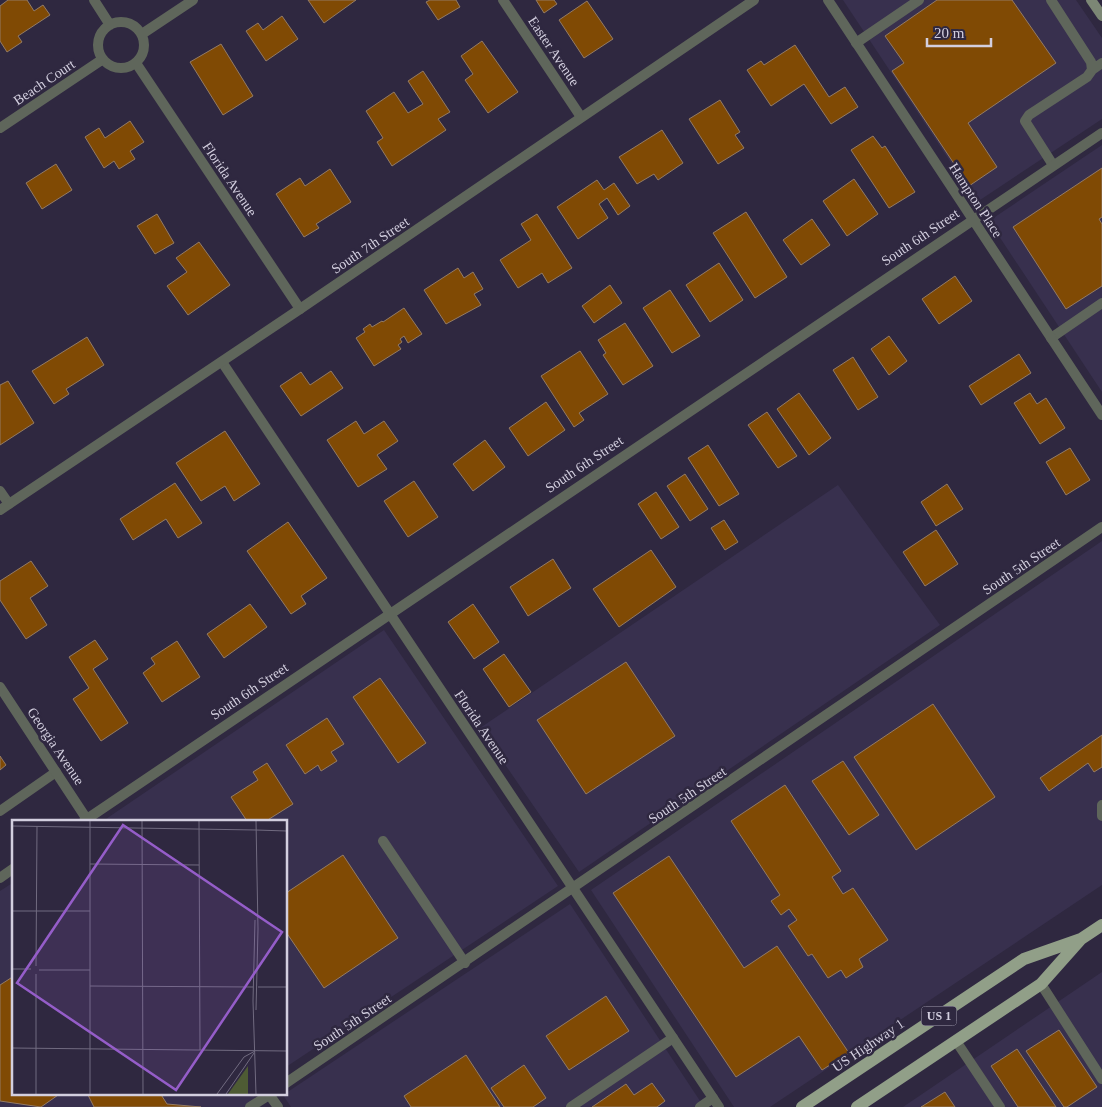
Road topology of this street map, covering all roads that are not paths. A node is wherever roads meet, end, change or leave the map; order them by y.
1 (94, 0) edge
2 (193, 0) edge
3 (503, 0) edge
4 (754, 0) edge
5 (920, 0) edge
6 (1051, 0) edge
7 (1091, 0) edge
8 (833, 2) edge
9 (1102, 16) edge
10 (110, 25) junction
11 (142, 34) junction
12 (856, 43) junction
13 (103, 59) junction
14 (136, 63) junction
15 (1102, 63) edge
16 (1092, 70) junction
17 (582, 117) junction
18 (0, 128) edge
19 (1102, 132) edge
20 (1053, 165) junction
21 (972, 219) junction
22 (1102, 303) edge
23 (300, 309) junction
24 (1051, 338) junction
25 (222, 362) junction
26 (1102, 415) edge
27 (0, 491) edge
28 (4, 507) edge
29 (1102, 527) edge
30 (389, 613) junction
31 (0, 687) edge
32 (56, 772) junction
33 (1102, 805) edge
34 (0, 811) edge
35 (1102, 816) edge
36 (86, 820) edge
37 (383, 840) dead end
38 (12, 869) edge
39 (0, 878) edge
40 (573, 889) junction
41 (1102, 925) edge
42 (1082, 938) junction
43 (465, 963) junction
44 (1040, 984) junction
45 (673, 1038) junction
46 (956, 1041) junction
47 (1102, 1078) edge
48 (288, 1082) edge
49 (270, 1094) edge
50 (716, 1103) edge
51 (250, 1107) edge
52 (278, 1107) edge
53 (571, 1107) edge
54 (700, 1107) edge
55 (802, 1107) edge
56 (857, 1107) edge
57 (1000, 1107) edge

1 - 10 street
2 - 11 street
3 - 17 street, Easter Avenue
4 - 17 street, South 7th Street
5 - 12 street
6 - 16 street
7 - 9 main road
8 - 12 street, Hampton Place
10 - 11 street
10 - 13 street
11 - 14 street
12 - 21 street, Hampton Place
13 - 14 street
13 - 18 street, Beach Court
14 - 23 street, Florida Avenue
15 - 16 street
16 - 20 street
17 - 23 street, South 7th Street
19 - 20 street, South 6th Street
20 - 21 street, South 6th Street
21 - 24 street, Hampton Place
21 - 30 street, South 6th Street
22 - 24 street
23 - 25 street, South 7th Street
24 - 26 street, Hampton Place
25 - 28 street, South 7th Street
25 - 30 street, Florida Avenue
27 - 28 street
29 - 40 street, South 5th Street
30 - 36 street, South 6th Street
30 - 40 street, Florida Avenue
31 - 32 street, Georgia Avenue
32 - 34 street
32 - 36 street, Georgia Avenue
33 - 35 street
37 - 43 street
38 - 39 street
40 - 43 street, South 5th Street
40 - 45 street, Florida Avenue
41 - 42 main road, US Highway 1 / US 1
42 - 44 main road, US Highway 1 / US 1
42 - 55 main road, US Highway 1 / US 1
43 - 48 street, South 5th Street
44 - 46 main road, US Highway 1 / US 1
44 - 47 street
45 - 50 street, Florida Avenue
45 - 53 street
46 - 56 main road, US Highway 1 / US 1
46 - 57 street
49 - 51 street
49 - 52 street
50 - 54 street

